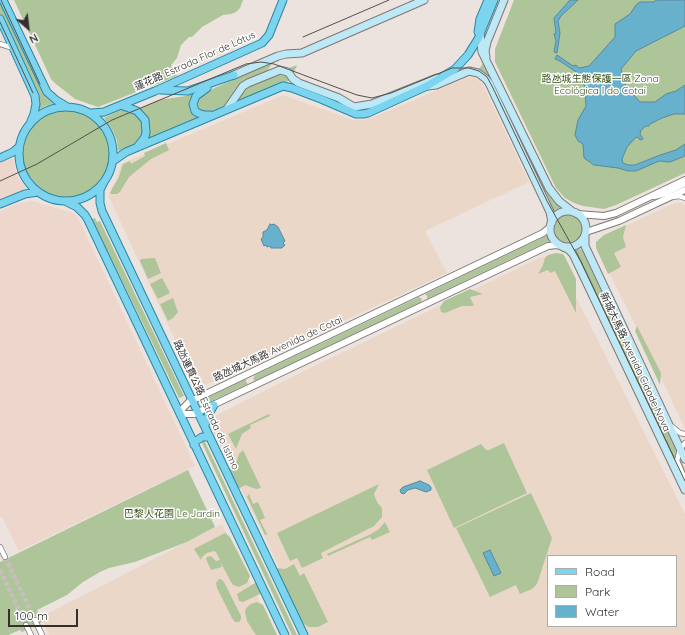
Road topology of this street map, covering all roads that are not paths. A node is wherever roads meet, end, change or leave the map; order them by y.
1 (3, 0) edge
2 (283, 0) edge
3 (488, 0) edge
4 (494, 0) edge
5 (504, 0) edge
6 (422, 1) edge
7 (1, 25) edge
8 (479, 37) junction
9 (0, 44) edge
10 (13, 48) junction
11 (490, 68) junction
12 (234, 75) junction
13 (443, 77) junction
14 (427, 86) junction
15 (156, 91) junction
16 (122, 105) junction
17 (68, 106) junction
18 (227, 109) junction
19 (91, 113) junction
20 (214, 114) junction
21 (31, 121) junction
22 (19, 147) junction
23 (135, 148) junction
24 (0, 158) edge
25 (113, 161) junction
26 (685, 180) edge
27 (104, 182) junction
28 (685, 184) edge
29 (685, 190) edge
30 (38, 192) junction
31 (668, 198) junction
32 (685, 198) edge
33 (644, 200) junction
34 (65, 201) junction
35 (0, 204) edge
36 (575, 213) junction
37 (551, 225) junction
38 (586, 234) junction
39 (562, 246) junction
40 (418, 293) junction
41 (424, 305) junction
42 (249, 374) junction
43 (254, 386) junction
44 (192, 401) junction
45 (214, 405) junction
46 (198, 412) junction
47 (180, 414) junction
48 (666, 421) junction
49 (205, 427) junction
50 (685, 434) edge
51 (210, 437) junction
52 (685, 443) edge
53 (194, 445) junction
54 (680, 449) junction
55 (685, 459) edge
56 (685, 479) edge
57 (685, 490) edge
58 (0, 547) edge
59 (5, 557) tunnel mouth
60 (35, 620) tunnel mouth
61 (26, 625) tunnel mouth
62 (31, 635) edge
63 (42, 635) edge
64 (285, 635) edge
65 (304, 635) edge

1 - 17 main road
2 - 15 main road, 蓮花路 Estrada Flor de Lótus
3 - 8 main road
4 - 8 main road
5 - 11 main road
6 - 12 main road
7 - 10 main road
8 - 11 main road
8 - 13 main road
9 - 10 street
10 - 21 main road
11 - 36 main road
12 - 15 main road
12 - 20 main road
13 - 14 main road
13 - 18 main road
14 - 18 main road
14 - 37 main road
15 - 16 main road, 蓮花路 Estrada Flor de Lótus
16 - 19 main road, 蓮花路 Estrada Flor de Lótus
16 - 23 main road
17 - 19 main road
17 - 21 main road
18 - 20 main road
19 - 25 main road
20 - 23 main road
21 - 22 main road
22 - 24 main road
22 - 30 main road
23 - 25 main road
25 - 27 main road
26 - 33 street
27 - 34 main road
27 - 44 main road, 路氹連貫公路 Estrada do Istmo
28 - 33 street
29 - 31 street
30 - 34 main road
30 - 35 main road
31 - 32 street
31 - 38 street
33 - 36 street
34 - 47 main road
36 - 37 main road
36 - 38 main road
37 - 39 main road
37 - 40 street, 路氹城大馬路 Avenida de Cotai
38 - 39 main road
38 - 48 main road, 新城大馬路 Avenida Cidade Nova
39 - 41 street
39 - 57 main road, 新城大馬路 Avenida Cidade Nova
40 - 41 street
40 - 42 street, 路氹城大馬路 Avenida de Cotai
41 - 43 street
42 - 43 street
42 - 44 street, 路氹城大馬路 Avenida de Cotai
43 - 45 street
44 - 46 main road, 路氹連貫公路 Estrada do Istmo
44 - 47 street, 路氹城大馬路 Avenida de Cotai
45 - 46 street
45 - 49 main road
46 - 47 street
46 - 49 main road, 路氹連貫公路 Estrada do Istmo
47 - 53 main road
48 - 50 street
48 - 54 main road, 新城大馬路 Avenida Cidade Nova
49 - 51 main road, 路氹連貫公路 Estrada do Istmo
51 - 53 main road
51 - 65 main road, 路氹連貫公路 Estrada do Istmo
52 - 54 street
53 - 64 main road
54 - 55 main road, 新城大馬路 Avenida Cidade Nova
54 - 56 street
58 - 59 street
60 - 63 street
61 - 62 street

